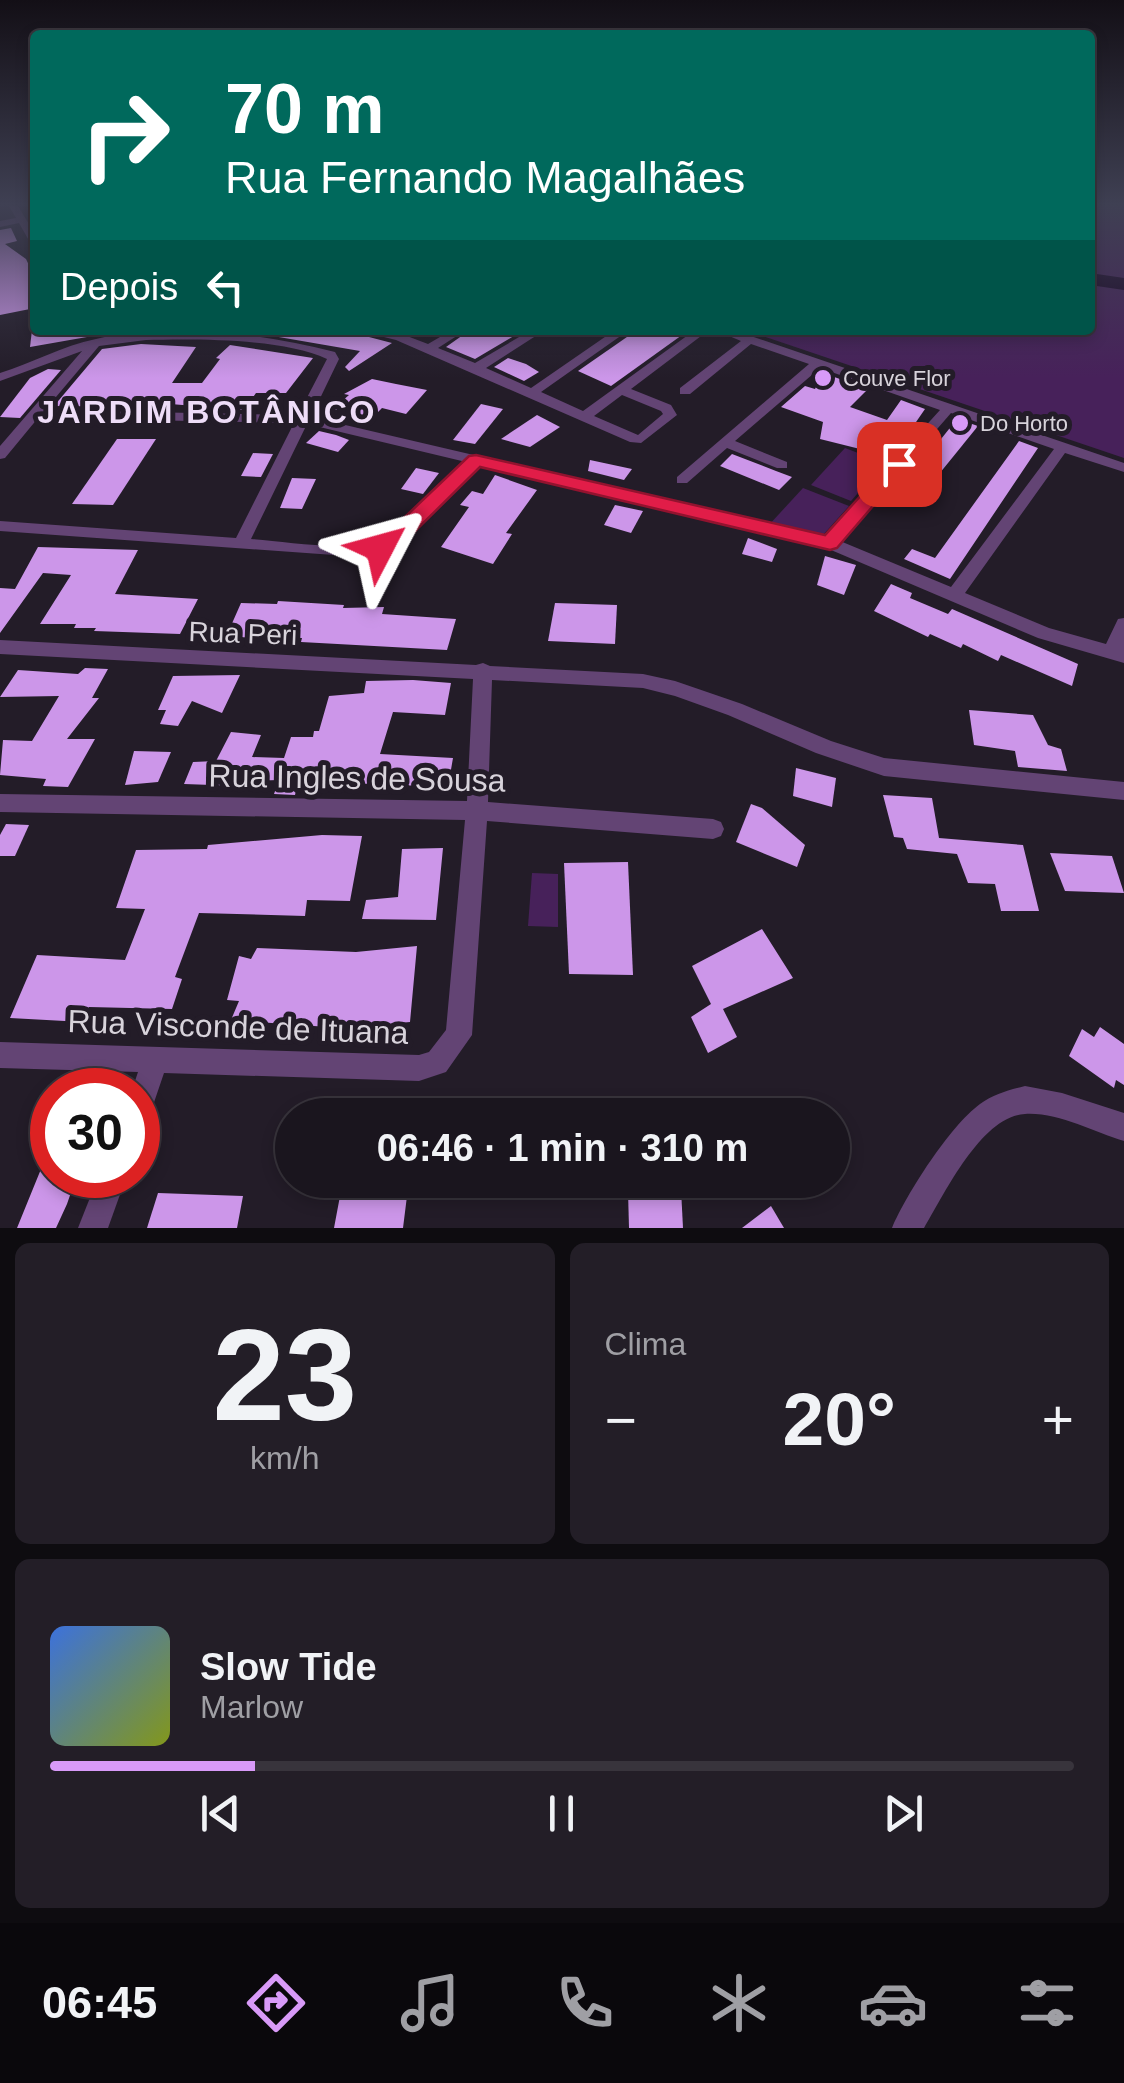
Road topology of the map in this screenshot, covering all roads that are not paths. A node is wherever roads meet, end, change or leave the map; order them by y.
1 (185, 335) edge
2 (220, 335) edge
3 (388, 335) edge
4 (452, 335) edge
5 (532, 335) edge
6 (616, 335) edge
7 (696, 335) edge
8 (736, 335) edge
9 (95, 336) edge
10 (750, 340) junction
11 (428, 350) junction
12 (818, 363) junction
13 (476, 368) junction
14 (0, 377) edge
15 (622, 390) junction
16 (685, 391) dead end
17 (533, 392) junction
18 (949, 408) junction
19 (34, 414) junction
20 (585, 416) junction
21 (302, 418) junction
22 (727, 442) junction
23 (1062, 447) junction
24 (0, 455) edge
25 (476, 460) junction
26 (782, 465) dead end
27 (1124, 468) edge
28 (682, 480) dead end
29 (0, 526) edge
30 (242, 541) junction
31 (830, 543) junction
32 (956, 593) junction
33 (1124, 624) edge
34 (0, 647) edge
35 (1118, 655) edge
36 (484, 670) junction
37 (1124, 792) edge
38 (0, 803) edge
39 (477, 811) junction
40 (713, 829) dead end
41 (0, 1054) edge
42 (156, 1059) junction
43 (153, 1068) edge
44 (1124, 1127) edge
45 (104, 1198) edge
46 (93, 1228) edge
47 (907, 1228) edge

1 - 9 street
2 - 21 street
3 - 11 street
4 - 11 street
5 - 13 street
6 - 17 street
7 - 15 street
8 - 10 street
9 - 14 street
9 - 19 street
10 - 12 street
10 - 16 street
11 - 13 street
12 - 18 street
12 - 22 street
13 - 17 street
15 - 20 street
15 - 20 street
17 - 20 street
18 - 23 street
18 - 31 street
19 - 21 street
19 - 24 street
21 - 25 street
21 - 30 street
22 - 26 street
22 - 28 street
23 - 27 street
23 - 32 street
25 - 30 street
25 - 31 street
29 - 30 street
31 - 32 street
32 - 35 street
33 - 35 street
34 - 36 street, Rua Peri
36 - 37 street, Rua Peri
36 - 39 street
38 - 39 street, Rua Ingles de Sousa
39 - 40 street, Rua Ingles de Sousa
39 - 42 street, Rua Visconde de Ituana
41 - 42 street, Rua Visconde de Ituana
42 - 43 street
44 - 47 street
45 - 46 street

